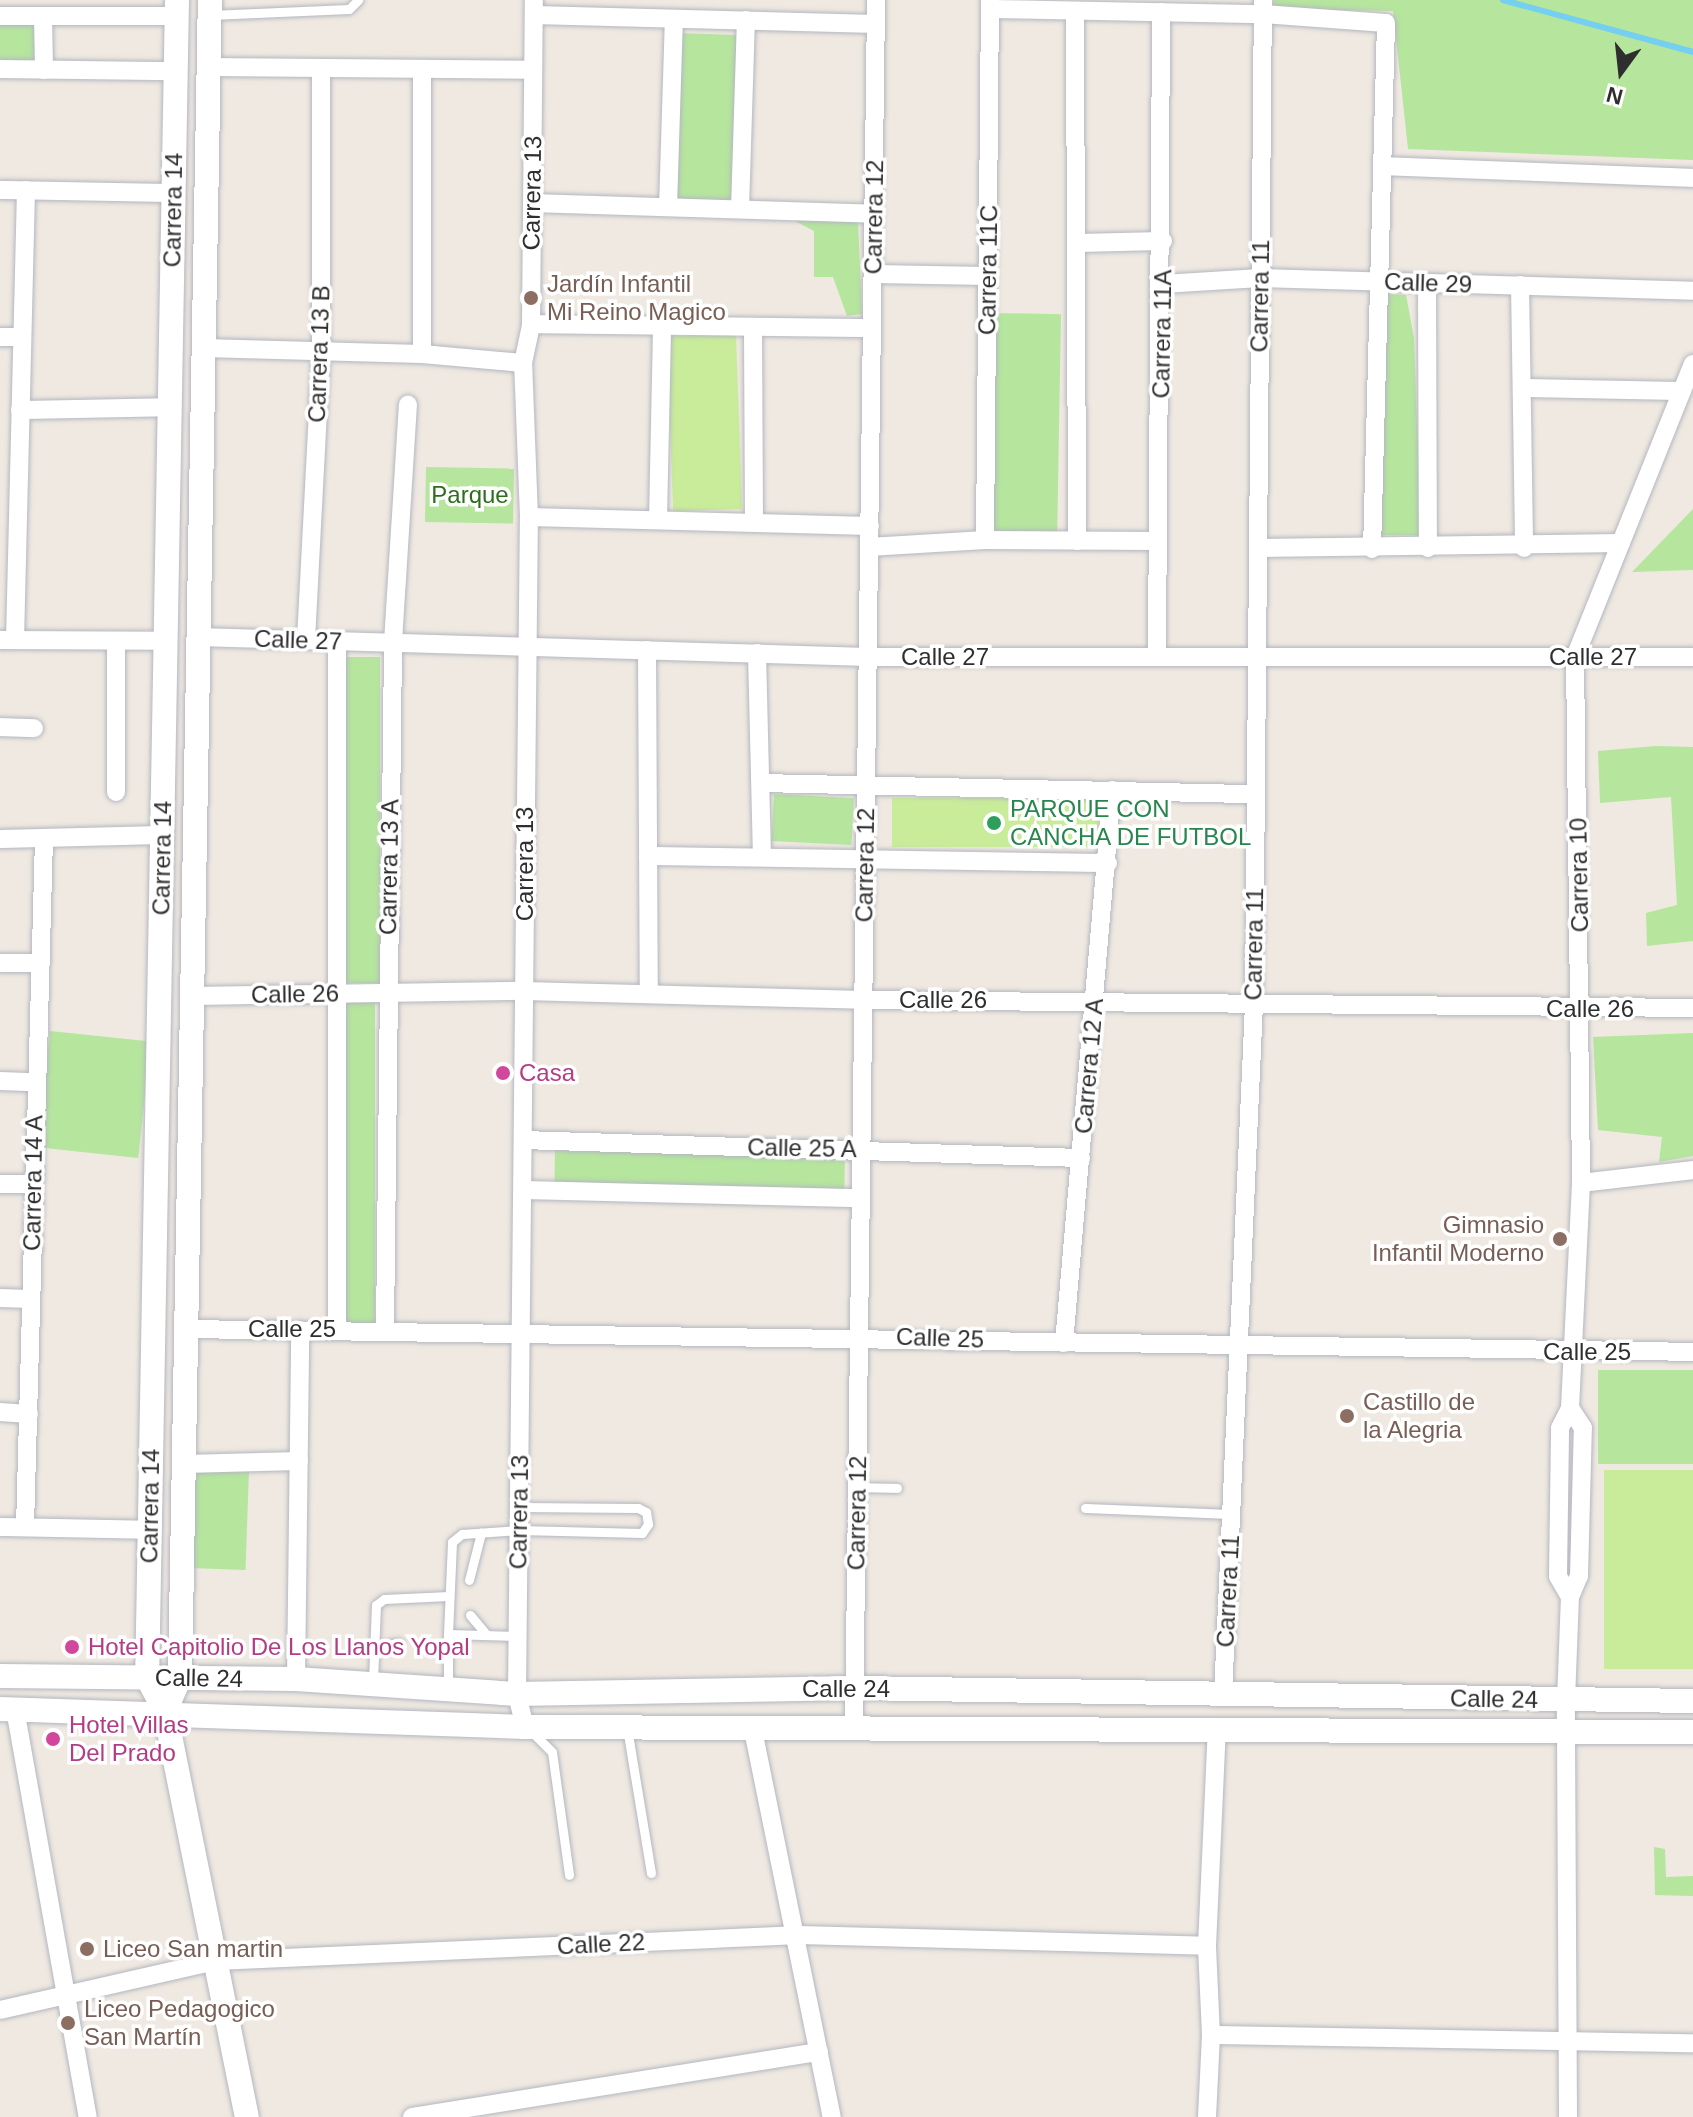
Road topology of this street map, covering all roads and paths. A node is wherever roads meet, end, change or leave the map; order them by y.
1 (268, 0) edge
2 (358, 0) edge
3 (876, 0) edge
4 (991, 4) edge
5 (210, 7) edge
6 (1263, 7) edge
7 (177, 8) edge
8 (534, 8) edge
9 (269, 12) junction
10 (1075, 12) junction
11 (1161, 12) junction
12 (0, 16) edge
13 (43, 16) junction
14 (674, 19) junction
15 (746, 20) junction
16 (876, 24) junction
17 (208, 67) junction
18 (321, 68) junction
19 (0, 69) edge
20 (422, 69) junction
21 (44, 70) junction
22 (533, 70) junction
23 (176, 71) junction
24 (1383, 166) junction
25 (1693, 178) edge
26 (0, 190) edge
27 (26, 190) junction
28 (174, 193) junction
29 (532, 203) junction
30 (668, 207) junction
31 (740, 209) junction
32 (874, 214) junction
33 (1163, 241) junction
34 (1077, 243) junction
35 (873, 274) junction
36 (988, 276) junction
37 (1260, 278) junction
38 (1378, 281) junction
39 (1427, 283) junction
40 (1163, 284) junction
41 (1520, 285) junction
42 (1693, 291) edge
43 (531, 324) junction
44 (662, 327) junction
45 (872, 328) junction
46 (753, 329) junction
47 (0, 337) edge
48 (22, 337) junction
49 (204, 348) junction
50 (321, 350) junction
51 (422, 354) junction
52 (523, 363) junction
53 (1693, 364) edge
54 (1523, 388) junction
55 (1682, 391) junction
56 (408, 404) dead end
57 (170, 407) junction
58 (20, 410) junction
59 (9, 484) edge
60 (529, 517) junction
61 (658, 520) junction
62 (754, 522) junction
63 (870, 526) junction
64 (985, 540) junction
65 (1077, 541) junction
66 (1158, 541) junction
67 (1621, 543) junction
68 (869, 547) junction
69 (1258, 548) junction
70 (1428, 548) junction
71 (1524, 548) junction
72 (1372, 549) junction
73 (198, 637) junction
74 (8, 640) edge
75 (306, 640) junction
76 (116, 641) junction
77 (165, 641) junction
78 (337, 641) junction
79 (393, 642) junction
80 (527, 646) junction
81 (647, 650) junction
82 (757, 653) junction
83 (868, 657) junction
84 (1157, 657) junction
85 (1575, 657) junction
86 (1693, 657) edge
87 (1257, 658) junction
88 (0, 727) edge
89 (34, 728) dead end
90 (761, 783) junction
91 (866, 789) junction
92 (1112, 790) junction
93 (116, 792) dead end
94 (1256, 794) junction
95 (162, 835) junction
96 (0, 839) edge
97 (44, 839) junction
98 (648, 856) junction
99 (762, 856) junction
100 (865, 858) junction
101 (1108, 863) junction
102 (0, 963) edge
103 (41, 963) junction
104 (524, 991) junction
105 (387, 993) junction
106 (335, 994) junction
107 (649, 994) junction
108 (192, 996) junction
109 (863, 1000) junction
110 (1095, 1001) junction
111 (1254, 1003) junction
112 (1693, 1008) edge
113 (1581, 1010) junction
114 (0, 1081) edge
115 (34, 1082) junction
116 (523, 1140) junction
117 (862, 1149) junction
118 (1081, 1158) junction
119 (1693, 1170) edge
120 (1581, 1183) junction
121 (0, 1184) edge
122 (34, 1184) junction
123 (523, 1190) junction
124 (861, 1198) junction
125 (0, 1298) edge
126 (30, 1299) junction
127 (186, 1329) junction
128 (300, 1330) junction
129 (337, 1330) junction
130 (385, 1330) junction
131 (522, 1331) junction
132 (859, 1336) junction
133 (1064, 1343) junction
134 (1239, 1346) junction
135 (1693, 1352) edge
136 (1571, 1353) junction
137 (0, 1412) edge
138 (29, 1414) junction
139 (299, 1461) junction
140 (184, 1464) junction
141 (857, 1487) junction
142 (897, 1488) dead end
143 (519, 1507) junction
144 (1085, 1508) dead end
145 (1231, 1514) junction
146 (0, 1527) edge
147 (25, 1527) junction
148 (150, 1530) junction
149 (519, 1530) junction
150 (481, 1533) junction
151 (469, 1580) dead end
152 (449, 1596) junction
153 (470, 1615) dead end
154 (448, 1634) junction
155 (487, 1635) junction
156 (517, 1636) junction
157 (399, 1643) dead end
158 (374, 1647) junction
159 (0, 1676) edge
160 (147, 1677) junction
161 (180, 1677) junction
162 (296, 1679) junction
163 (373, 1685) junction
164 (855, 1688) junction
165 (448, 1689) junction
166 (517, 1694) junction
167 (1223, 1695) junction
168 (1566, 1700) junction
169 (1693, 1701) edge
170 (7, 1709) edge
171 (165, 1711) junction
172 (525, 1727) junction
173 (627, 1728) junction
174 (1217, 1728) junction
175 (753, 1730) junction
176 (854, 1730) junction
177 (1567, 1731) junction
178 (1693, 1732) edge
179 (651, 1873) dead end
180 (569, 1875) dead end
181 (799, 1935) junction
182 (1207, 1946) junction
183 (216, 1961) junction
184 (66, 1995) junction
185 (0, 2010) edge
186 (1211, 2035) junction
187 (1567, 2041) junction
188 (1693, 2043) edge
189 (819, 2052) junction
190 (88, 2117) edge
191 (247, 2117) edge
192 (412, 2117) edge
193 (832, 2117) edge
194 (1207, 2117) edge
195 (1568, 2117) edge

1 - 9 lane
2 - 9 lane
3 - 16 street, Carrera 12
4 - 10 street
4 - 36 street, Carrera 11C
5 - 9 lane
5 - 17 street, Carrera 14
6 - 11 street
6 - 24 street
6 - 37 street, Carrera 11
7 - 13 street
7 - 23 street, Carrera 14
8 - 14 street
8 - 22 street, Carrera 13
10 - 11 street
10 - 34 street
11 - 33 street, Carrera 11A
12 - 13 street
13 - 21 street
14 - 15 street
14 - 30 street
15 - 16 street
15 - 31 street
16 - 32 street, Carrera 12
17 - 18 street
17 - 49 street, Carrera 14
18 - 20 street
18 - 50 street, Carrera 13 B
19 - 21 street
20 - 22 street
20 - 51 street
21 - 23 street
22 - 29 street, Carrera 13
23 - 28 street, Carrera 14
24 - 25 street
24 - 38 street
26 - 27 street
27 - 28 street
27 - 48 street
28 - 57 street, Carrera 14
29 - 30 street
29 - 43 street, Carrera 13
30 - 31 street
31 - 32 street
32 - 35 street, Carrera 12
33 - 34 street
33 - 40 street, Carrera 11A
34 - 65 street
35 - 36 street
35 - 45 street, Carrera 12
36 - 64 street, Carrera 11C
37 - 38 street, Calle 29
37 - 40 street, Calle 29
37 - 69 street, Carrera 11
38 - 39 street, Calle 29
38 - 72 street
39 - 41 street, Calle 29
39 - 70 street
40 - 66 street, Carrera 11A
41 - 42 street, Calle 29
41 - 54 street
43 - 44 street
43 - 52 street, Carrera 13
44 - 46 street
44 - 61 street
45 - 46 street
45 - 63 street, Carrera 12
46 - 62 street
47 - 48 street
48 - 58 street
49 - 50 street
49 - 73 street, Carrera 14
50 - 51 street
50 - 75 street, Carrera 13 B
51 - 52 street
52 - 60 street, Carrera 13
53 - 55 street, Carrera 10
54 - 55 street
54 - 71 street
55 - 67 street, Carrera 10
56 - 79 street, Carrera 13 A
57 - 58 street
57 - 77 street, Carrera 14
58 - 59 street
59 - 74 street
60 - 61 street
60 - 80 street, Carrera 13
61 - 62 street
62 - 63 street
63 - 68 street, Carrera 12
64 - 65 street
64 - 68 street
65 - 66 street
66 - 84 street, Carrera 11A
67 - 71 street
67 - 85 street, Carrera 10
68 - 83 street, Carrera 12
69 - 72 street
69 - 87 street, Carrera 11
70 - 71 street
70 - 72 street
73 - 75 street, Calle 27
73 - 108 street, Carrera 14
74 - 76 street
75 - 78 street, Calle 27
76 - 77 street
76 - 93 street
77 - 95 street, Carrera 14
78 - 79 street, Calle 27
78 - 106 street
79 - 80 street, Calle 27
79 - 105 street, Carrera 13 A
80 - 81 street, Calle 27
80 - 104 street, Carrera 13
81 - 82 street, Calle 27
81 - 98 street
82 - 83 street, Calle 27
82 - 90 street
83 - 84 street, Calle 27
83 - 91 street, Carrera 12
84 - 87 street, Calle 27
85 - 86 street, Calle 27
85 - 87 street, Calle 27
85 - 113 street, Carrera 10
87 - 94 street, Carrera 11
88 - 89 street
90 - 91 street
90 - 99 street
91 - 92 street
91 - 100 street, Carrera 12
92 - 94 street
92 - 101 street, Carrera 12 A
94 - 111 street, Carrera 11
95 - 97 street
95 - 148 street, Carrera 14
96 - 97 street
97 - 103 street, Carrera 14 A
98 - 99 street
98 - 107 street
99 - 100 street
100 - 101 street
100 - 109 street, Carrera 12
101 - 110 street, Carrera 12 A
102 - 103 street
103 - 115 street, Carrera 14 A
104 - 105 street, Calle 26
104 - 107 street, Calle 26
104 - 116 street, Carrera 13
105 - 106 street, Calle 26
105 - 130 street, Carrera 13 A
106 - 108 street, Calle 26
106 - 129 street
107 - 109 street, Calle 26
108 - 127 street, Carrera 14
109 - 110 street, Calle 26
109 - 117 street, Carrera 12
110 - 111 street, Calle 26
110 - 118 street, Carrera 12 A
111 - 113 street, Calle 26
111 - 134 street, Carrera 11
112 - 113 street, Calle 26
113 - 120 street, Carrera 10
114 - 115 street
115 - 122 street, Carrera 14 A
116 - 117 street, Calle 25 A
116 - 123 street, Carrera 13
117 - 118 street, Calle 25 A
117 - 124 street, Carrera 12
118 - 133 street, Carrera 12 A
119 - 120 street
120 - 136 street, Carrera 10
121 - 122 street
122 - 126 street, Carrera 14 A
123 - 124 street, Calle 25 A
123 - 131 street, Carrera 13
124 - 132 street, Carrera 12
125 - 126 street
126 - 138 street, Carrera 14 A
127 - 128 street, Calle 25
127 - 140 street, Carrera 14
128 - 129 street, Calle 25
128 - 139 street
129 - 130 street, Calle 25
130 - 131 street, Calle 25
131 - 132 street, Calle 25
131 - 143 street, Carrera 13
132 - 133 street, Calle 25
132 - 141 street, Carrera 12
133 - 134 street, Calle 25
134 - 136 street, Calle 25
134 - 145 street, Carrera 11
135 - 136 street, Calle 25
136 - 168 street, Carrera 10
137 - 138 street
138 - 147 street, Carrera 14 A
139 - 140 street
139 - 162 street
140 - 161 street, Carrera 14
141 - 142 lane
141 - 164 street, Carrera 12
143 - 149 street, Carrera 13
143 - 149 lane
144 - 145 lane
145 - 167 street, Carrera 11
146 - 147 street
147 - 148 street
148 - 160 street, Carrera 14
149 - 150 lane
149 - 156 street, Carrera 13
150 - 151 lane
150 - 152 lane
152 - 154 lane
152 - 158 lane
153 - 155 lane
154 - 155 lane
154 - 165 lane
155 - 156 lane
156 - 166 street, Carrera 13
157 - 158 lane
158 - 163 lane
159 - 160 street, Calle 24
160 - 161 street, Calle 24
160 - 171 street, Carrera 14
161 - 162 street, Calle 24
161 - 171 street, Carrera 14
162 - 163 street, Calle 24
163 - 165 street, Calle 24
164 - 166 street, Calle 24
164 - 167 street, Calle 24
164 - 176 street, Carrera 12
165 - 166 street, Calle 24
166 - 172 street, Carrera 13
167 - 168 street, Calle 24
168 - 169 street, Calle 24
168 - 177 street, Carrera 10
170 - 171 street, Calle 24
170 - 184 street
171 - 172 street, Calle 24
171 - 183 street, Carrera 14
172 - 173 street, Calle 24
172 - 180 lane
173 - 175 street, Calle 24
173 - 179 lane
174 - 176 street, Calle 24
174 - 177 street, Calle 24
174 - 182 street
175 - 176 street, Calle 24
175 - 181 street
177 - 178 street, Calle 24
177 - 187 street, Carrera 10
181 - 182 street, Calle 22
181 - 183 street, Calle 22
181 - 189 street
182 - 186 street
183 - 184 street, Calle 22
183 - 191 street, Carrera 14
184 - 185 street, Calle 22
184 - 190 street
186 - 187 street
186 - 194 street
187 - 188 street
187 - 195 street, Carrera 10
189 - 192 street
189 - 193 street

